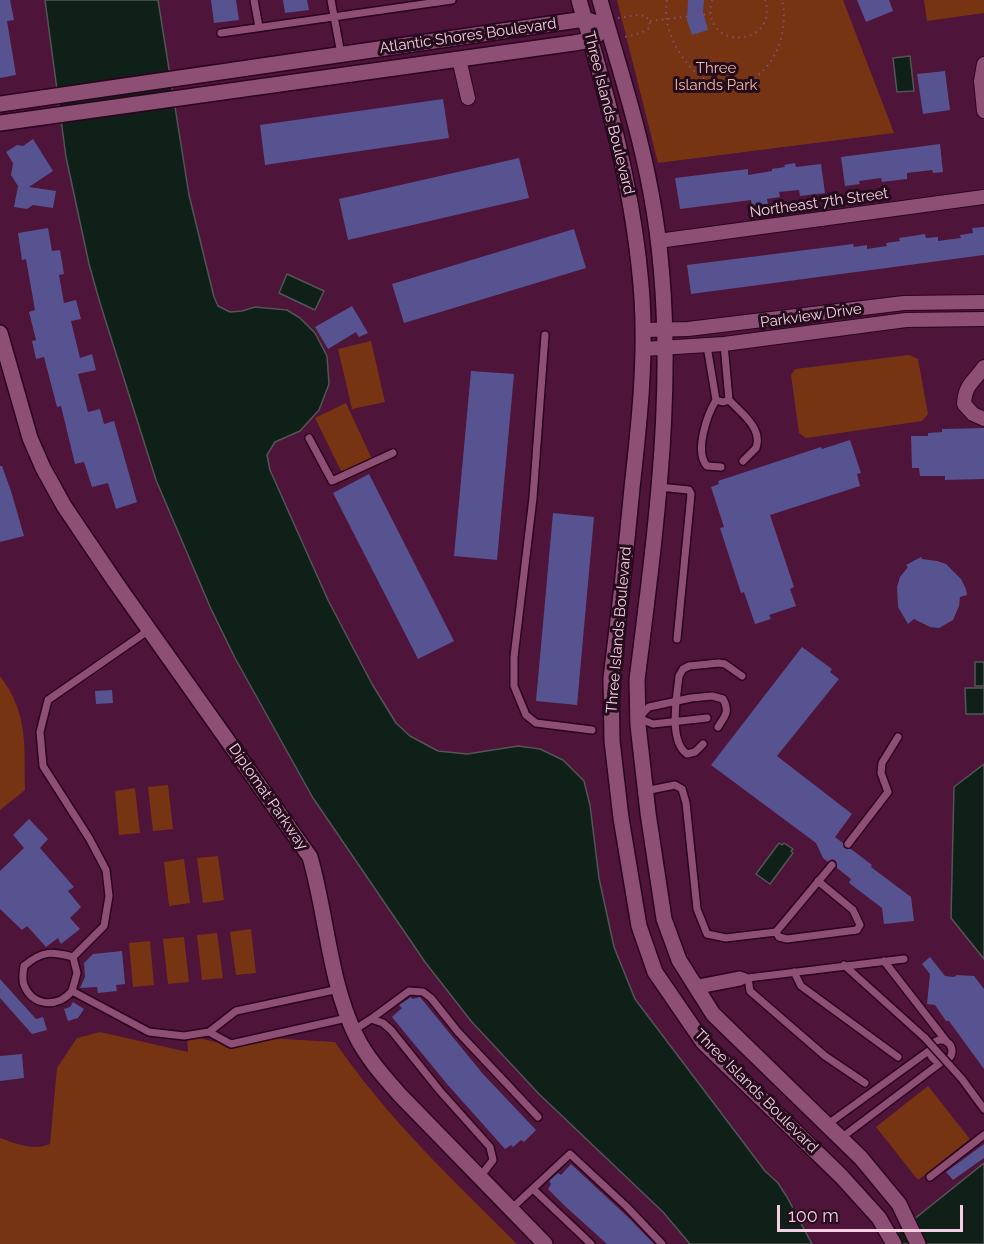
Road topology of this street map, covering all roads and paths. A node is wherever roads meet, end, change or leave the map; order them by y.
1 (254, 0) edge
2 (332, 0) edge
3 (452, 0) edge
4 (579, 0) edge
5 (600, 0) edge
6 (667, 0) edge
7 (712, 0) edge
8 (765, 0) edge
9 (782, 0) edge
10 (710, 14) junction
11 (334, 17) junction
12 (585, 19) junction
13 (665, 19) junction
14 (650, 21) junction
15 (259, 27) junction
16 (609, 29) junction
17 (221, 33) dead end
18 (591, 40) junction
19 (342, 55) junction
20 (459, 59) junction
21 (984, 64) edge
22 (468, 98) dead end
23 (0, 104) edge
24 (984, 111) edge
25 (0, 123) edge
26 (984, 197) edge
27 (658, 241) junction
28 (939, 302) junction
29 (984, 302) edge
30 (940, 319) junction
31 (984, 319) edge
32 (643, 330) junction
33 (664, 330) junction
34 (0, 333) edge
35 (545, 335) dead end
36 (724, 344) junction
37 (707, 346) junction
38 (664, 348) junction
39 (643, 349) junction
40 (984, 367) edge
41 (716, 400) junction
42 (729, 400) junction
43 (984, 419) edge
44 (309, 438) dead end
45 (393, 453) dead end
46 (743, 461) dead end
47 (721, 467) dead end
48 (659, 487) junction
49 (149, 630) junction
50 (677, 639) dead end
51 (742, 676) dead end
52 (676, 701) junction
53 (638, 718) junction
54 (707, 718) dead end
55 (610, 719) junction
56 (676, 721) junction
57 (718, 726) dead end
58 (592, 730) dead end
59 (898, 737) dead end
60 (703, 744) dead end
61 (645, 790) junction
62 (618, 794) junction
63 (848, 844) dead end
64 (832, 865) dead end
65 (818, 880) junction
66 (776, 932) junction
67 (73, 957) junction
68 (904, 959) dead end
69 (884, 961) junction
70 (844, 965) junction
71 (794, 972) junction
72 (748, 978) junction
73 (696, 987) junction
74 (340, 989) junction
75 (72, 991) junction
76 (371, 1019) junction
77 (352, 1024) junction
78 (209, 1032) junction
79 (947, 1042) junction
80 (930, 1050) junction
81 (898, 1057) dead end
82 (943, 1061) junction
83 (865, 1083) dead end
84 (984, 1109) edge
85 (538, 1117) dead end
86 (828, 1124) junction
87 (984, 1136) edge
88 (841, 1138) junction
89 (930, 1177) dead end
90 (480, 1178) junction
91 (533, 1189) junction
92 (511, 1209) junction
93 (545, 1244) edge
94 (591, 1244) edge
95 (662, 1244) edge
96 (894, 1244) edge
97 (918, 1244) edge

1 - 15 lane
2 - 11 lane
3 - 11 lane
4 - 12 street, Three Islands Boulevard
5 - 16 street, Three Islands Boulevard
6 - 13 path
7 - 10 path
8 - 10 path
9 - 13 path
10 - 13 path
11 - 15 lane
11 - 19 lane
12 - 16 street, Atlantic Shores Boulevard
12 - 18 street, Three Islands Boulevard
12 - 19 street, Atlantic Shores Boulevard
13 - 14 path
14 - 16 path
14 - 16 path
15 - 17 lane
16 - 18 street, Atlantic Shores Boulevard
16 - 27 street, Three Islands Boulevard
18 - 20 street, Atlantic Shores Boulevard
18 - 32 street, Three Islands Boulevard
19 - 23 street, Atlantic Shores Boulevard
20 - 22 street
20 - 25 street, Atlantic Shores Boulevard
21 - 24 street
26 - 27 street, Northeast 7th Street
27 - 33 street, Three Islands Boulevard
28 - 29 street, Parkview Drive
28 - 30 street
28 - 33 street, Parkview Drive
30 - 31 street, Parkview Drive
30 - 36 street, Parkview Drive
32 - 33 street, Parkview Drive
32 - 39 street, Three Islands Boulevard
33 - 38 street, Three Islands Boulevard
34 - 49 street, Diplomat Parkway
35 - 58 lane
36 - 37 street, Parkview Drive
36 - 42 lane
37 - 38 street, Parkview Drive
37 - 41 lane
38 - 39 street, Parkview Drive
38 - 48 street, Three Islands Boulevard
39 - 55 street, Three Islands Boulevard
40 - 43 street
41 - 42 lane
41 - 47 lane
42 - 46 lane
44 - 45 lane
48 - 50 lane
48 - 53 street, Three Islands Boulevard
49 - 67 lane
49 - 74 street, Diplomat Parkway
51 - 52 lane
52 - 53 lane
52 - 56 lane
52 - 57 lane
53 - 55 street
53 - 56 lane
53 - 61 street, Three Islands Boulevard
54 - 56 lane
55 - 62 street, Three Islands Boulevard
56 - 60 lane
59 - 63 lane
61 - 62 street
61 - 66 lane
61 - 73 street, Three Islands Boulevard
62 - 96 street, Three Islands Boulevard
64 - 65 lane
65 - 66 lane
65 - 66 lane
67 - 75 lane
67 - 75 lane
68 - 69 lane
69 - 70 lane
69 - 79 lane
70 - 71 lane
70 - 84 lane, bridge
71 - 72 lane
71 - 81 lane
72 - 73 lane
72 - 83 lane
73 - 86 street, Three Islands Boulevard
74 - 77 street, Diplomat Parkway
74 - 78 lane
75 - 78 lane
76 - 77 lane
76 - 85 lane
76 - 90 lane
77 - 78 lane
77 - 90 street, Diplomat Parkway
79 - 80 lane
79 - 82 lane
80 - 82 lane
80 - 86 lane
82 - 88 lane
86 - 88 street, Three Islands Boulevard
87 - 89 lane
88 - 97 street, Three Islands Boulevard
90 - 92 street, Diplomat Parkway
91 - 92 lane
91 - 94 lane
91 - 95 lane
92 - 93 street, Diplomat Parkway

